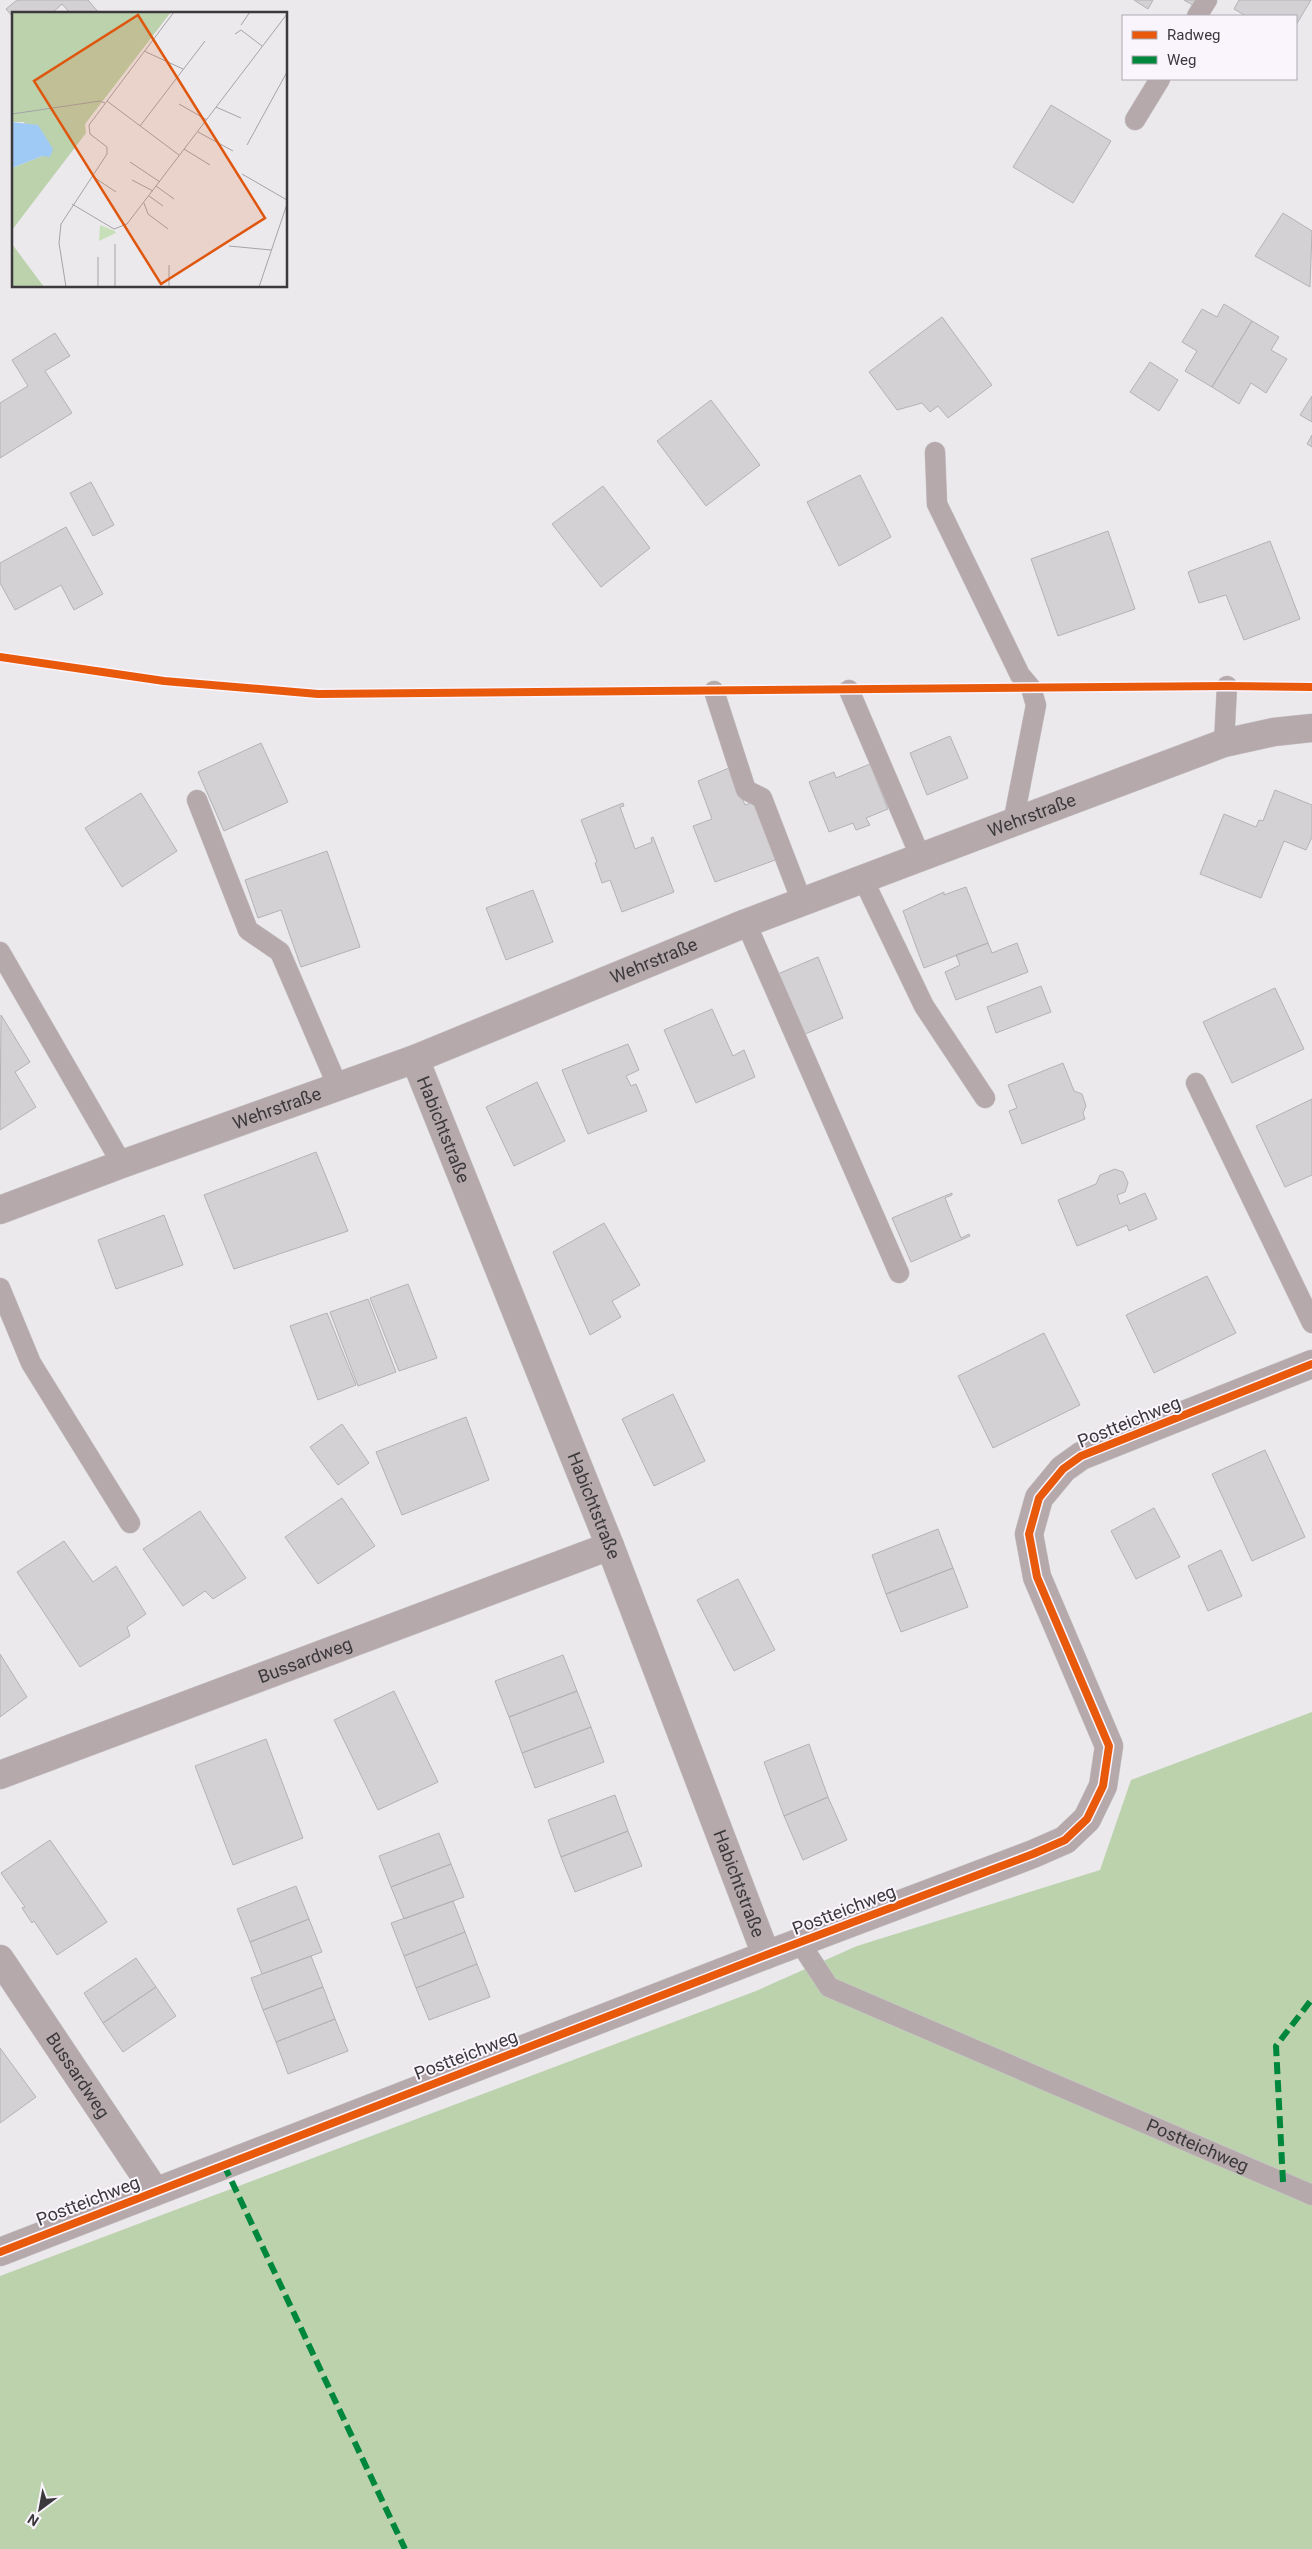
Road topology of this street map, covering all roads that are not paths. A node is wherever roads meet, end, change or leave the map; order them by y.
1 (1207, 0) edge
2 (1198, 15) edge
3 (1159, 80) edge
4 (1135, 120) dead end
5 (935, 452) dead end
6 (1227, 686) dead end
7 (849, 690) dead end
8 (714, 691) dead end
9 (1312, 728) edge
10 (1224, 744) junction
11 (197, 800) dead end
12 (1013, 823) junction
13 (921, 858) junction
14 (863, 879) junction
15 (802, 902) junction
16 (746, 923) junction
17 (0, 952) edge
18 (416, 1059) junction
19 (1196, 1083) dead end
20 (338, 1087) junction
21 (985, 1098) dead end
22 (122, 1164) junction
23 (0, 1210) edge
24 (899, 1274) dead end
25 (0, 1288) edge
26 (1312, 1323) edge
27 (1312, 1364) edge
28 (130, 1523) dead end
29 (610, 1546) junction
30 (0, 1775) edge
31 (800, 1943) junction
32 (766, 1955) junction
33 (0, 1959) edge
34 (155, 2191) junction
35 (1312, 2195) edge
36 (0, 2252) edge

1 - 2 lane
3 - 4 lane
5 - 12 lane
6 - 10 lane
7 - 13 lane
8 - 15 lane
9 - 10 street, Wehrstraße
10 - 12 street, Wehrstraße
11 - 20 lane
12 - 13 street, Wehrstraße
13 - 14 street, Wehrstraße
14 - 15 street, Wehrstraße
14 - 21 lane
15 - 16 street, Wehrstraße
16 - 18 street, Wehrstraße
16 - 24 lane
17 - 22 lane
18 - 20 street, Wehrstraße
18 - 29 street, Habichtstraße
19 - 26 lane
20 - 22 street, Wehrstraße
22 - 23 street, Wehrstraße
25 - 28 lane
27 - 31 street, Postteichweg
29 - 30 street, Bussardweg
29 - 32 street, Habichtstraße
31 - 32 street, Postteichweg
31 - 35 lane, Postteichweg
32 - 34 street, Postteichweg
33 - 34 street, Bussardweg
34 - 36 street, Postteichweg

